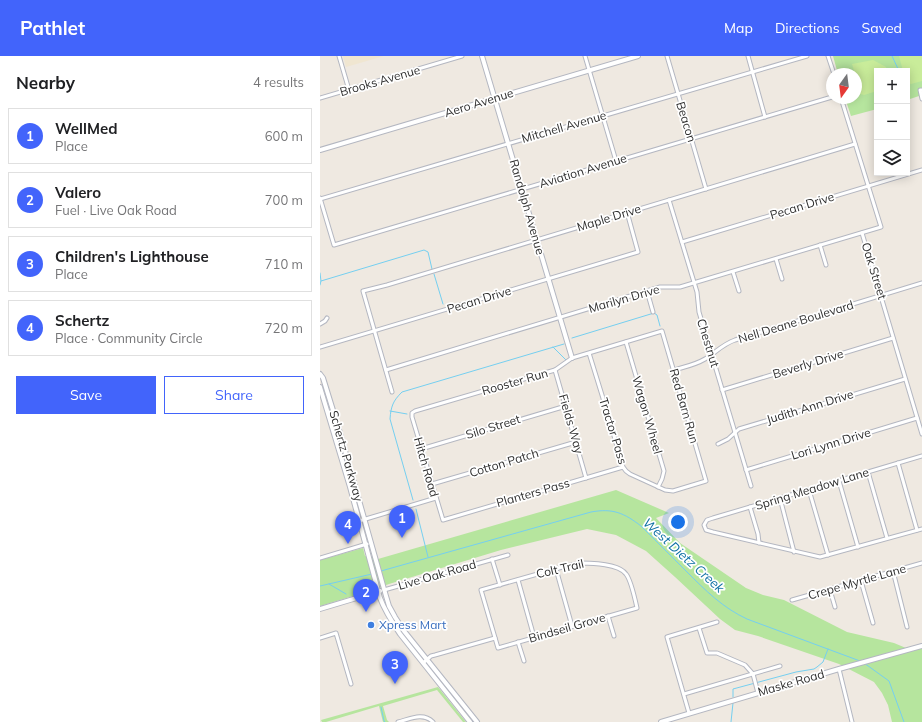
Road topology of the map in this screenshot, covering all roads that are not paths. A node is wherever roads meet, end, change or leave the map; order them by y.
1 (339, 56) edge
2 (462, 56) edge
3 (482, 56) edge
4 (585, 56) edge
5 (638, 56) edge
6 (667, 56) edge
7 (748, 56) edge
8 (807, 56) edge
9 (828, 56) edge
10 (832, 68) edge
11 (590, 70) junction
12 (752, 72) junction
13 (348, 90) junction
14 (922, 90) edge
15 (678, 93) junction
16 (320, 98) edge
17 (495, 98) junction
18 (922, 99) edge
19 (826, 100) edge
20 (843, 104) edge
21 (603, 116) junction
22 (765, 117) junction
23 (691, 139) junction
24 (508, 144) junction
25 (855, 144) junction
26 (320, 150) edge
27 (616, 161) junction
28 (922, 170) edge
29 (868, 186) junction
30 (522, 189) junction
31 (706, 189) junction
32 (320, 199) edge
33 (669, 200) junction
34 (627, 212) junction
35 (862, 233) junction
36 (537, 240) junction
37 (682, 242) junction
38 (820, 246) junction
39 (776, 259) junction
40 (826, 265) dead end
41 (733, 272) junction
42 (548, 278) junction
43 (782, 280) dead end
44 (694, 283) junction
45 (922, 283) edge
46 (647, 291) junction
47 (739, 292) dead end
48 (881, 296) junction
49 (653, 312) dead end
50 (560, 317) junction
51 (327, 318) dead end
52 (320, 324) edge
53 (374, 330) junction
54 (662, 331) joint
55 (894, 338) junction
56 (626, 342) junction
57 (320, 347) edge
58 (589, 353) junction
59 (711, 355) junction
60 (572, 358) junction
61 (386, 370) junction
62 (555, 370) junction
63 (674, 370) junction
64 (320, 374) edge
65 (905, 379) junction
66 (326, 387) junction
67 (320, 388) edge
68 (722, 390) junction
69 (392, 392) dead end
70 (330, 402) junction
71 (325, 403) junction
72 (566, 406) junction
73 (412, 413) joint
74 (917, 418) junction
75 (735, 432) junction
76 (340, 433) junction
77 (335, 434) junction
78 (922, 434) edge
79 (576, 442) junction
80 (718, 444) dead end
81 (421, 449) junction
82 (346, 454) junction
83 (341, 455) junction
84 (922, 456) edge
85 (898, 464) junction
86 (623, 467) junction
87 (746, 470) junction
88 (868, 472) junction
89 (586, 478) junction
90 (706, 481) joint
91 (839, 481) junction
92 (432, 484) junction
93 (355, 485) junction
94 (751, 486) dead end
95 (350, 487) junction
96 (658, 487) junction
97 (809, 490) junction
98 (436, 498) junction
99 (780, 498) junction
100 (357, 502) junction
101 (750, 507) junction
102 (365, 519) junction
103 (443, 520) joint
104 (359, 521) junction
105 (922, 528) edge
106 (917, 530) junction
107 (887, 538) junction
108 (371, 543) junction
109 (759, 543) junction
110 (366, 544) junction
111 (858, 547) junction
112 (794, 552) junction
113 (508, 555) dead end
114 (828, 555) junction
115 (320, 558) edge
116 (492, 559) junction
117 (922, 563) edge
118 (556, 569) junction
119 (892, 571) junction
120 (518, 580) junction
121 (861, 580) junction
122 (500, 585) junction
123 (384, 590) junction
124 (830, 590) junction
125 (379, 591) junction
126 (792, 600) dead end
127 (835, 607) dead end
128 (637, 608) joint
129 (320, 609) edge
130 (608, 616) junction
131 (717, 622) dead end
132 (873, 623) dead end
133 (572, 626) junction
134 (907, 627) dead end
135 (699, 628) junction
136 (614, 636) dead end
137 (534, 637) junction
138 (320, 638) edge
139 (495, 638) junction
140 (518, 642) junction
141 (922, 646) edge
142 (427, 660) junction
143 (524, 661) dead end
144 (424, 663) junction
145 (780, 666) dead end
146 (839, 669) junction
147 (753, 674) junction
148 (351, 684) dead end
149 (758, 693) junction
150 (684, 694) junction
151 (689, 713) junction
152 (398, 722) edge
153 (433, 722) edge
154 (470, 722) edge
155 (476, 722) edge
156 (661, 722) edge
157 (852, 722) edge

1 - 13 street
2 - 13 street, Brooks Avenue
3 - 17 street, Randolph Avenue
4 - 11 street
5 - 11 street, Aero Avenue
6 - 15 street, Beacon
7 - 12 street
8 - 12 street, Mitchell Avenue
9 - 10 street
11 - 17 street, Aero Avenue
11 - 21 street
12 - 15 street, Mitchell Avenue
12 - 22 street
13 - 16 street, Brooks Avenue
14 - 18 street
15 - 21 street, Mitchell Avenue
15 - 23 street, Beacon
17 - 24 street, Randolph Avenue
17 - 26 street, Aero Avenue
19 - 22 street, Aviation Avenue
20 - 25 street, Oak Street
21 - 24 street, Mitchell Avenue
21 - 27 street
22 - 23 street, Aviation Avenue
23 - 27 street, Aviation Avenue
23 - 31 street, Beacon
24 - 30 street, Randolph Avenue
24 - 32 street, Mitchell Avenue
25 - 29 street, Oak Street
25 - 31 street, Maple Drive
27 - 30 street, Aviation Avenue
28 - 29 street, Pecan Drive
29 - 35 street, Oak Street
29 - 37 street, Pecan Drive
30 - 32 street, Aviation Avenue
30 - 36 street, Randolph Avenue
31 - 33 street, Maple Drive
33 - 34 street, Maple Drive
33 - 37 street, Chestnut
34 - 36 street, Maple Drive
34 - 42 street, Pecan Drive
35 - 38 street, Marilyn Drive
35 - 48 street, Oak Street
36 - 42 street, Randolph Avenue
36 - 53 street, Maple Drive
37 - 44 street, Chestnut
38 - 39 street, Marilyn Drive
38 - 40 street
39 - 41 street, Marilyn Drive
39 - 43 street
41 - 44 street, Marilyn Drive
41 - 47 street
42 - 50 street, Randolph Avenue
42 - 53 street, Pecan Drive
44 - 46 street, Marilyn Drive
44 - 59 street, Chestnut
45 - 48 street, Nell Deane Boulevard
46 - 49 street
46 - 50 street, Marilyn Drive
48 - 55 street, Oak Street
48 - 59 street, Nell Deane Boulevard
50 - 60 street, Randolph Avenue
50 - 61 street, Marilyn Drive
51 - 52 street
53 - 57 street, Pecan Drive
53 - 61 street
54 - 56 street, Rooster Run
54 - 63 street, Red Barn Run
55 - 65 street, Oak Street
55 - 68 street, Beverly Drive
56 - 58 street, Rooster Run
56 - 96 street, Wagon Wheel
58 - 60 street, Rooster Run
58 - 86 street, Tractor Pass
59 - 63 street, Nell Deane Boulevard
59 - 68 street, Chestnut
60 - 62 street, Rooster Run
61 - 69 street
62 - 72 street, Fields Way
62 - 73 street, Rooster Run
63 - 90 street, Red Barn Run
64 - 66 street, Schertz Parkway
65 - 74 street, Oak Street
65 - 75 street, Judith Ann Drive
66 - 67 street
66 - 70 street, Schertz Parkway
67 - 71 street, Schertz Parkway
68 - 75 street, Chestnut
70 - 71 street
70 - 76 street, Schertz Parkway
71 - 77 street, Schertz Parkway
72 - 79 street, Fields Way
72 - 81 street, Silo Street
73 - 81 street, Hitch Road
74 - 78 street, Oak Street
74 - 87 street, Lori Lynn Drive
75 - 80 street, Judith Ann Drive
75 - 87 street, Chestnut
76 - 77 street
76 - 82 street, Schertz Parkway
77 - 83 street, Schertz Parkway
79 - 89 street, Fields Way
79 - 92 street, Cotton Patch
81 - 92 street, Hitch Road
82 - 83 street
82 - 93 street, Schertz Parkway
83 - 95 street, Schertz Parkway
84 - 85 street, Spring Meadow Lane
85 - 88 street, Spring Meadow Lane
85 - 106 street
86 - 89 street, Planters Pass
86 - 96 street, Tractor Pass
87 - 94 street, Chestnut
88 - 91 street, Spring Meadow Lane
88 - 107 street
89 - 103 street, Planters Pass
90 - 96 street, Tractor Pass
91 - 97 street, Spring Meadow Lane
91 - 111 street
92 - 98 street, Hitch Road
93 - 95 street
93 - 100 street, Schertz Parkway
95 - 100 street, Schertz Parkway
97 - 99 street, Spring Meadow Lane
97 - 114 street
98 - 102 street
98 - 103 street, Hitch Road
99 - 101 street, Spring Meadow Lane
99 - 112 street
100 - 102 street, Schertz Parkway
100 - 104 street, Schertz Parkway
101 - 109 street
101 - 109 street, Spring Meadow Lane
102 - 104 street
102 - 108 street, Schertz Parkway
104 - 110 street, Schertz Parkway
105 - 106 street
106 - 107 street
107 - 111 street
108 - 110 street
108 - 123 street, Schertz Parkway
109 - 112 street
110 - 115 street
110 - 125 street, Schertz Parkway
111 - 114 street
112 - 114 street
113 - 116 street, Live Oak Road
116 - 122 street
116 - 123 street, Live Oak Road
117 - 119 street, Crepe Myrtle Lane
118 - 120 street, Colt Trail
118 - 128 street, Colt Trail
118 - 133 street
119 - 121 street, Crepe Myrtle Lane
119 - 134 street
120 - 122 street, Colt Trail
120 - 137 street
121 - 124 street, Crepe Myrtle Lane
121 - 132 street
122 - 139 street, Colt Trail
123 - 125 street, Live Oak Road
123 - 142 street, Schertz Parkway
124 - 126 street, Crepe Myrtle Lane
124 - 127 street
125 - 129 street, Live Oak Road
125 - 144 street, Schertz Parkway
128 - 130 street, Bindseil Grove
130 - 133 street, Bindseil Grove
130 - 136 street
131 - 135 street
133 - 137 street, Bindseil Grove
135 - 147 street
135 - 150 street
137 - 140 street, Bindseil Grove
138 - 148 street
139 - 140 street, Bindseil Grove
139 - 142 street
140 - 143 street
141 - 146 street, Maske Road
142 - 144 street
142 - 155 street, Schertz Parkway
144 - 154 street, Schertz Parkway
145 - 147 street
146 - 149 street, Maske Road
146 - 157 street
147 - 149 street
147 - 150 street
149 - 151 street, Maske Road
150 - 151 street
151 - 156 street, Maske Road
152 - 153 street

